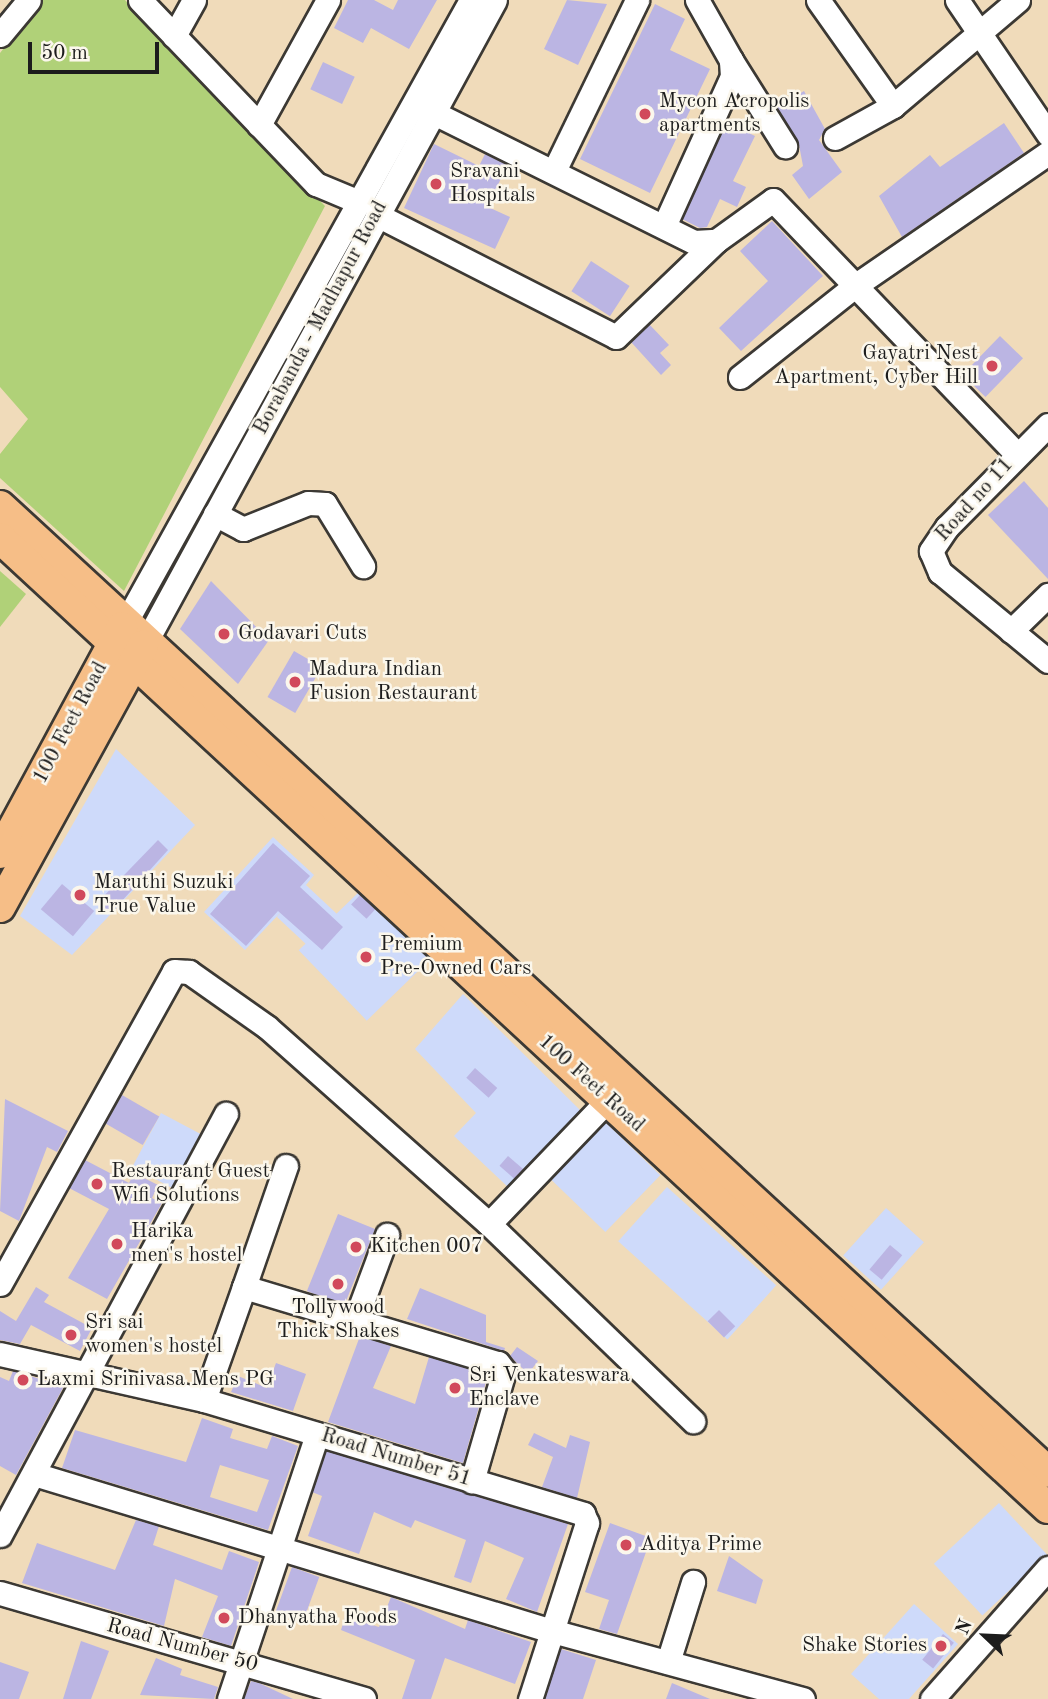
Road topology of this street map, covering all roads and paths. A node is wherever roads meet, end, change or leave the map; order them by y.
1 (29, 0) edge
2 (140, 0) edge
3 (194, 0) edge
4 (328, 0) edge
5 (471, 0) edge
6 (495, 0) edge
7 (637, 0) edge
8 (696, 0) edge
9 (818, 0) edge
10 (957, 0) edge
11 (1018, 0) edge
12 (0, 35) edge
13 (982, 35) junction
14 (174, 36) junction
15 (731, 60) junction
16 (893, 106) junction
17 (432, 111) junction
18 (258, 125) junction
19 (1048, 134) edge
20 (835, 138) dead end
21 (785, 146) dead end
22 (1048, 153) edge
23 (555, 169) junction
24 (368, 208) junction
25 (665, 224) junction
26 (716, 241) junction
27 (856, 285) junction
28 (740, 377) dead end
29 (1048, 425) edge
30 (1017, 454) junction
31 (0, 506) edge
32 (215, 514) junction
33 (0, 538) edge
34 (363, 566) dead end
35 (1048, 595) edge
36 (1011, 631) junction
37 (131, 640) junction
38 (1048, 661) edge
39 (0, 853) edge
40 (0, 907) edge
41 (609, 1099) junction
42 (226, 1114) dead end
43 (286, 1167) dead end
44 (489, 1224) junction
45 (387, 1235) dead end
46 (0, 1284) edge
47 (244, 1287) junction
48 (355, 1321) junction
49 (0, 1354) edge
50 (88, 1372) junction
51 (204, 1400) junction
52 (693, 1420) dead end
53 (317, 1434) junction
54 (1048, 1472) edge
55 (34, 1475) junction
56 (472, 1481) junction
57 (1048, 1507) edge
58 (0, 1535) edge
59 (279, 1551) junction
60 (1048, 1568) edge
61 (693, 1582) dead end
62 (0, 1593) edge
63 (552, 1631) junction
64 (242, 1662) junction
65 (668, 1662) junction
66 (229, 1699) edge
67 (363, 1699) edge
68 (530, 1699) edge
69 (803, 1699) edge
70 (932, 1699) edge

1 - 12 street
2 - 14 street
3 - 14 street
4 - 18 street
5 - 24 street
6 - 17 street, Borabanda - Madhapur Road
7 - 23 street
8 - 15 street
9 - 16 street
10 - 13 street
11 - 13 street
13 - 16 street
13 - 19 street
14 - 18 street
15 - 21 street
15 - 25 street
16 - 20 street
17 - 23 street
17 - 24 street, Borabanda - Madhapur Road
18 - 24 street
22 - 27 street
23 - 25 street
24 - 26 street
24 - 32 street, Borabanda - Madhapur Road
24 - 37 street
25 - 26 street
26 - 27 street
27 - 28 street
27 - 30 street
29 - 30 street, Road no 11
30 - 36 street, Road no 11
31 - 37 main road
32 - 34 street
32 - 37 street, Borabanda - Madhapur Road
33 - 37 main road
35 - 36 street
36 - 38 street, Road no 11
37 - 39 main road, 100 Feet Road
37 - 40 main road, 100 Feet Road
37 - 41 main road, 100 Feet Road
37 - 54 main road, 100 Feet Road
41 - 44 street
41 - 57 main road, 100 Feet Road
42 - 50 street
43 - 47 street
44 - 46 street
44 - 52 street
45 - 48 street
47 - 48 street
47 - 51 street
48 - 56 street
49 - 50 street, Road Number 51
50 - 51 street, Road Number 51
50 - 55 street
51 - 53 street, Road Number 51
53 - 56 street, Road Number 51
53 - 59 street
55 - 58 street
55 - 59 street
56 - 63 street, Road Number 51
59 - 63 street
59 - 64 street
60 - 70 street
61 - 65 street
62 - 64 street, Road Number 50
63 - 65 street
63 - 68 street
64 - 66 street
64 - 67 street, Road Number 50
65 - 69 street

